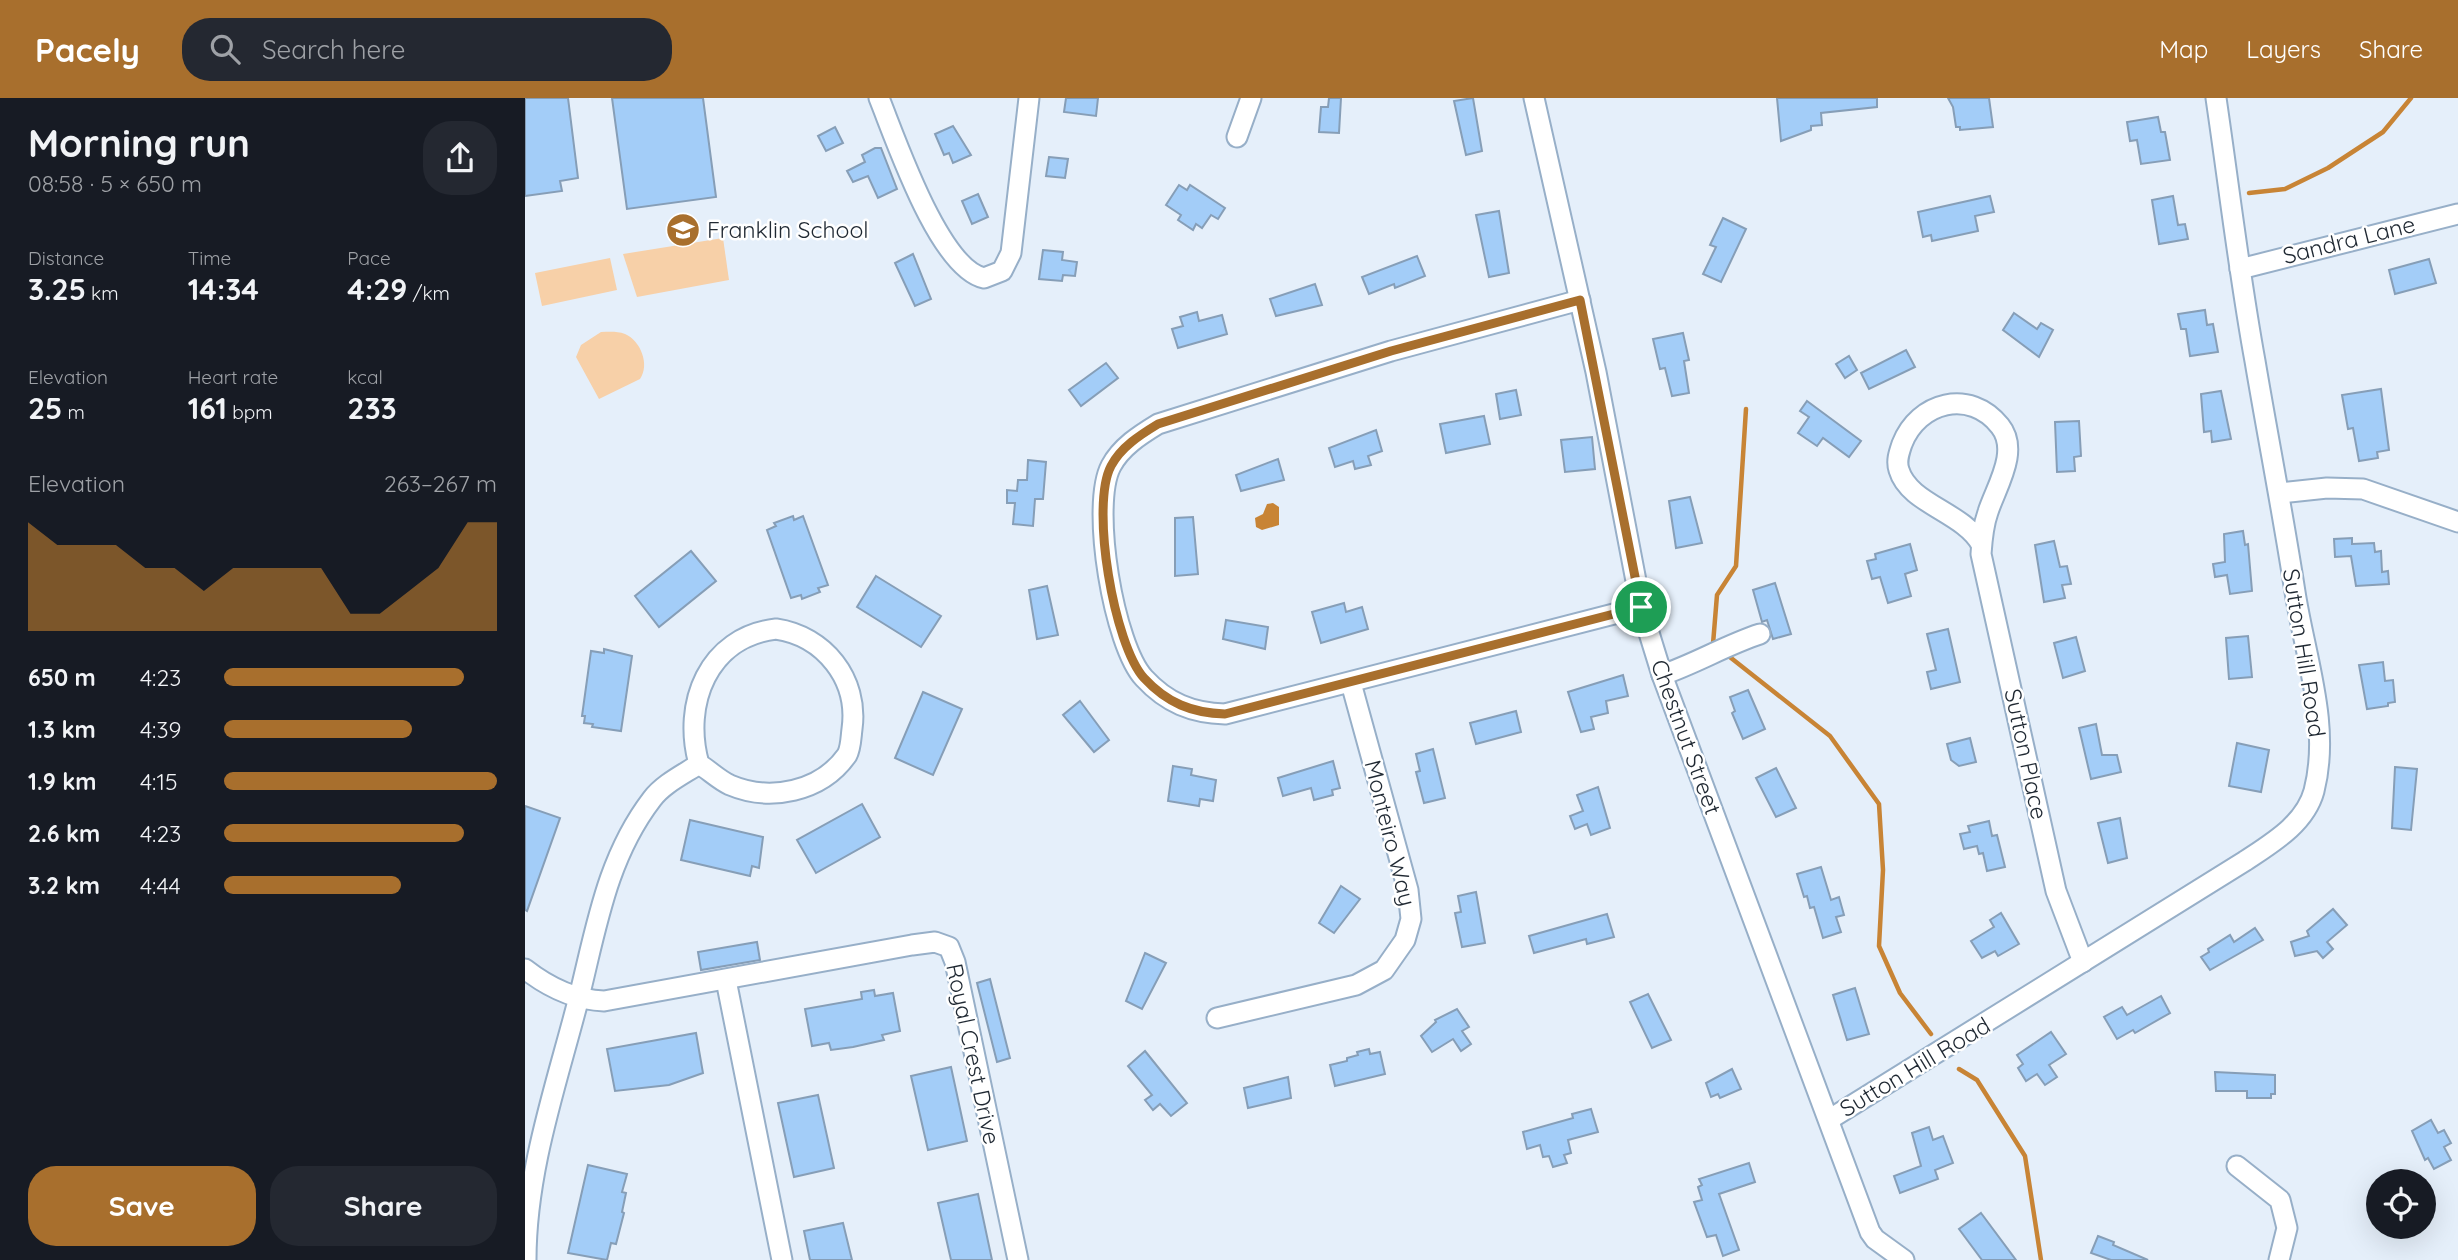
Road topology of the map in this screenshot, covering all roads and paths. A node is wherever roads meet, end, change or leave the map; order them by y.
1 (879, 98) edge
2 (1029, 98) edge
3 (1251, 98) edge
4 (1534, 98) edge
5 (2216, 98) edge
6 (1237, 137) dead end
7 (2458, 214) edge
8 (2240, 269) junction
9 (1580, 300) junction
10 (2280, 493) junction
11 (2458, 522) edge
12 (1982, 544) junction
13 (1641, 607) junction
14 (1760, 634) dead end
15 (1663, 675) junction
16 (1351, 683) junction
17 (699, 764) junction
18 (2083, 962) junction
19 (525, 969) edge
20 (726, 981) junction
21 (578, 999) junction
22 (1217, 1018) dead end
23 (1830, 1119) junction
24 (2237, 1166) dead end
25 (1875, 1239) junction
26 (526, 1260) edge
27 (782, 1260) edge
28 (1018, 1260) edge
29 (1880, 1260) edge
30 (1904, 1260) edge
31 (2279, 1260) edge

1 - 2 street
3 - 6 street
4 - 9 street, Chestnut Street
5 - 8 street, Sutton Hill Road
7 - 8 street, Sandra Lane
8 - 10 street, Sutton Hill Road
9 - 13 street, Chestnut Street
9 - 16 street
10 - 11 street
10 - 18 street, Sutton Hill Road
12 - 12 street, Sutton Place
12 - 18 street, Sutton Place
13 - 15 street, Chestnut Street
13 - 16 street
14 - 15 street
15 - 23 street, Chestnut Street
16 - 22 street, Monteiro Way
17 - 17 street
17 - 21 street
18 - 23 street, Sutton Hill Road
19 - 21 street, Royal Crest Drive
20 - 21 street, Royal Crest Drive
20 - 27 street
20 - 28 street, Royal Crest Drive
21 - 26 street
23 - 25 street, Chestnut Street
24 - 31 street
25 - 29 street, Chestnut Street
25 - 30 street

